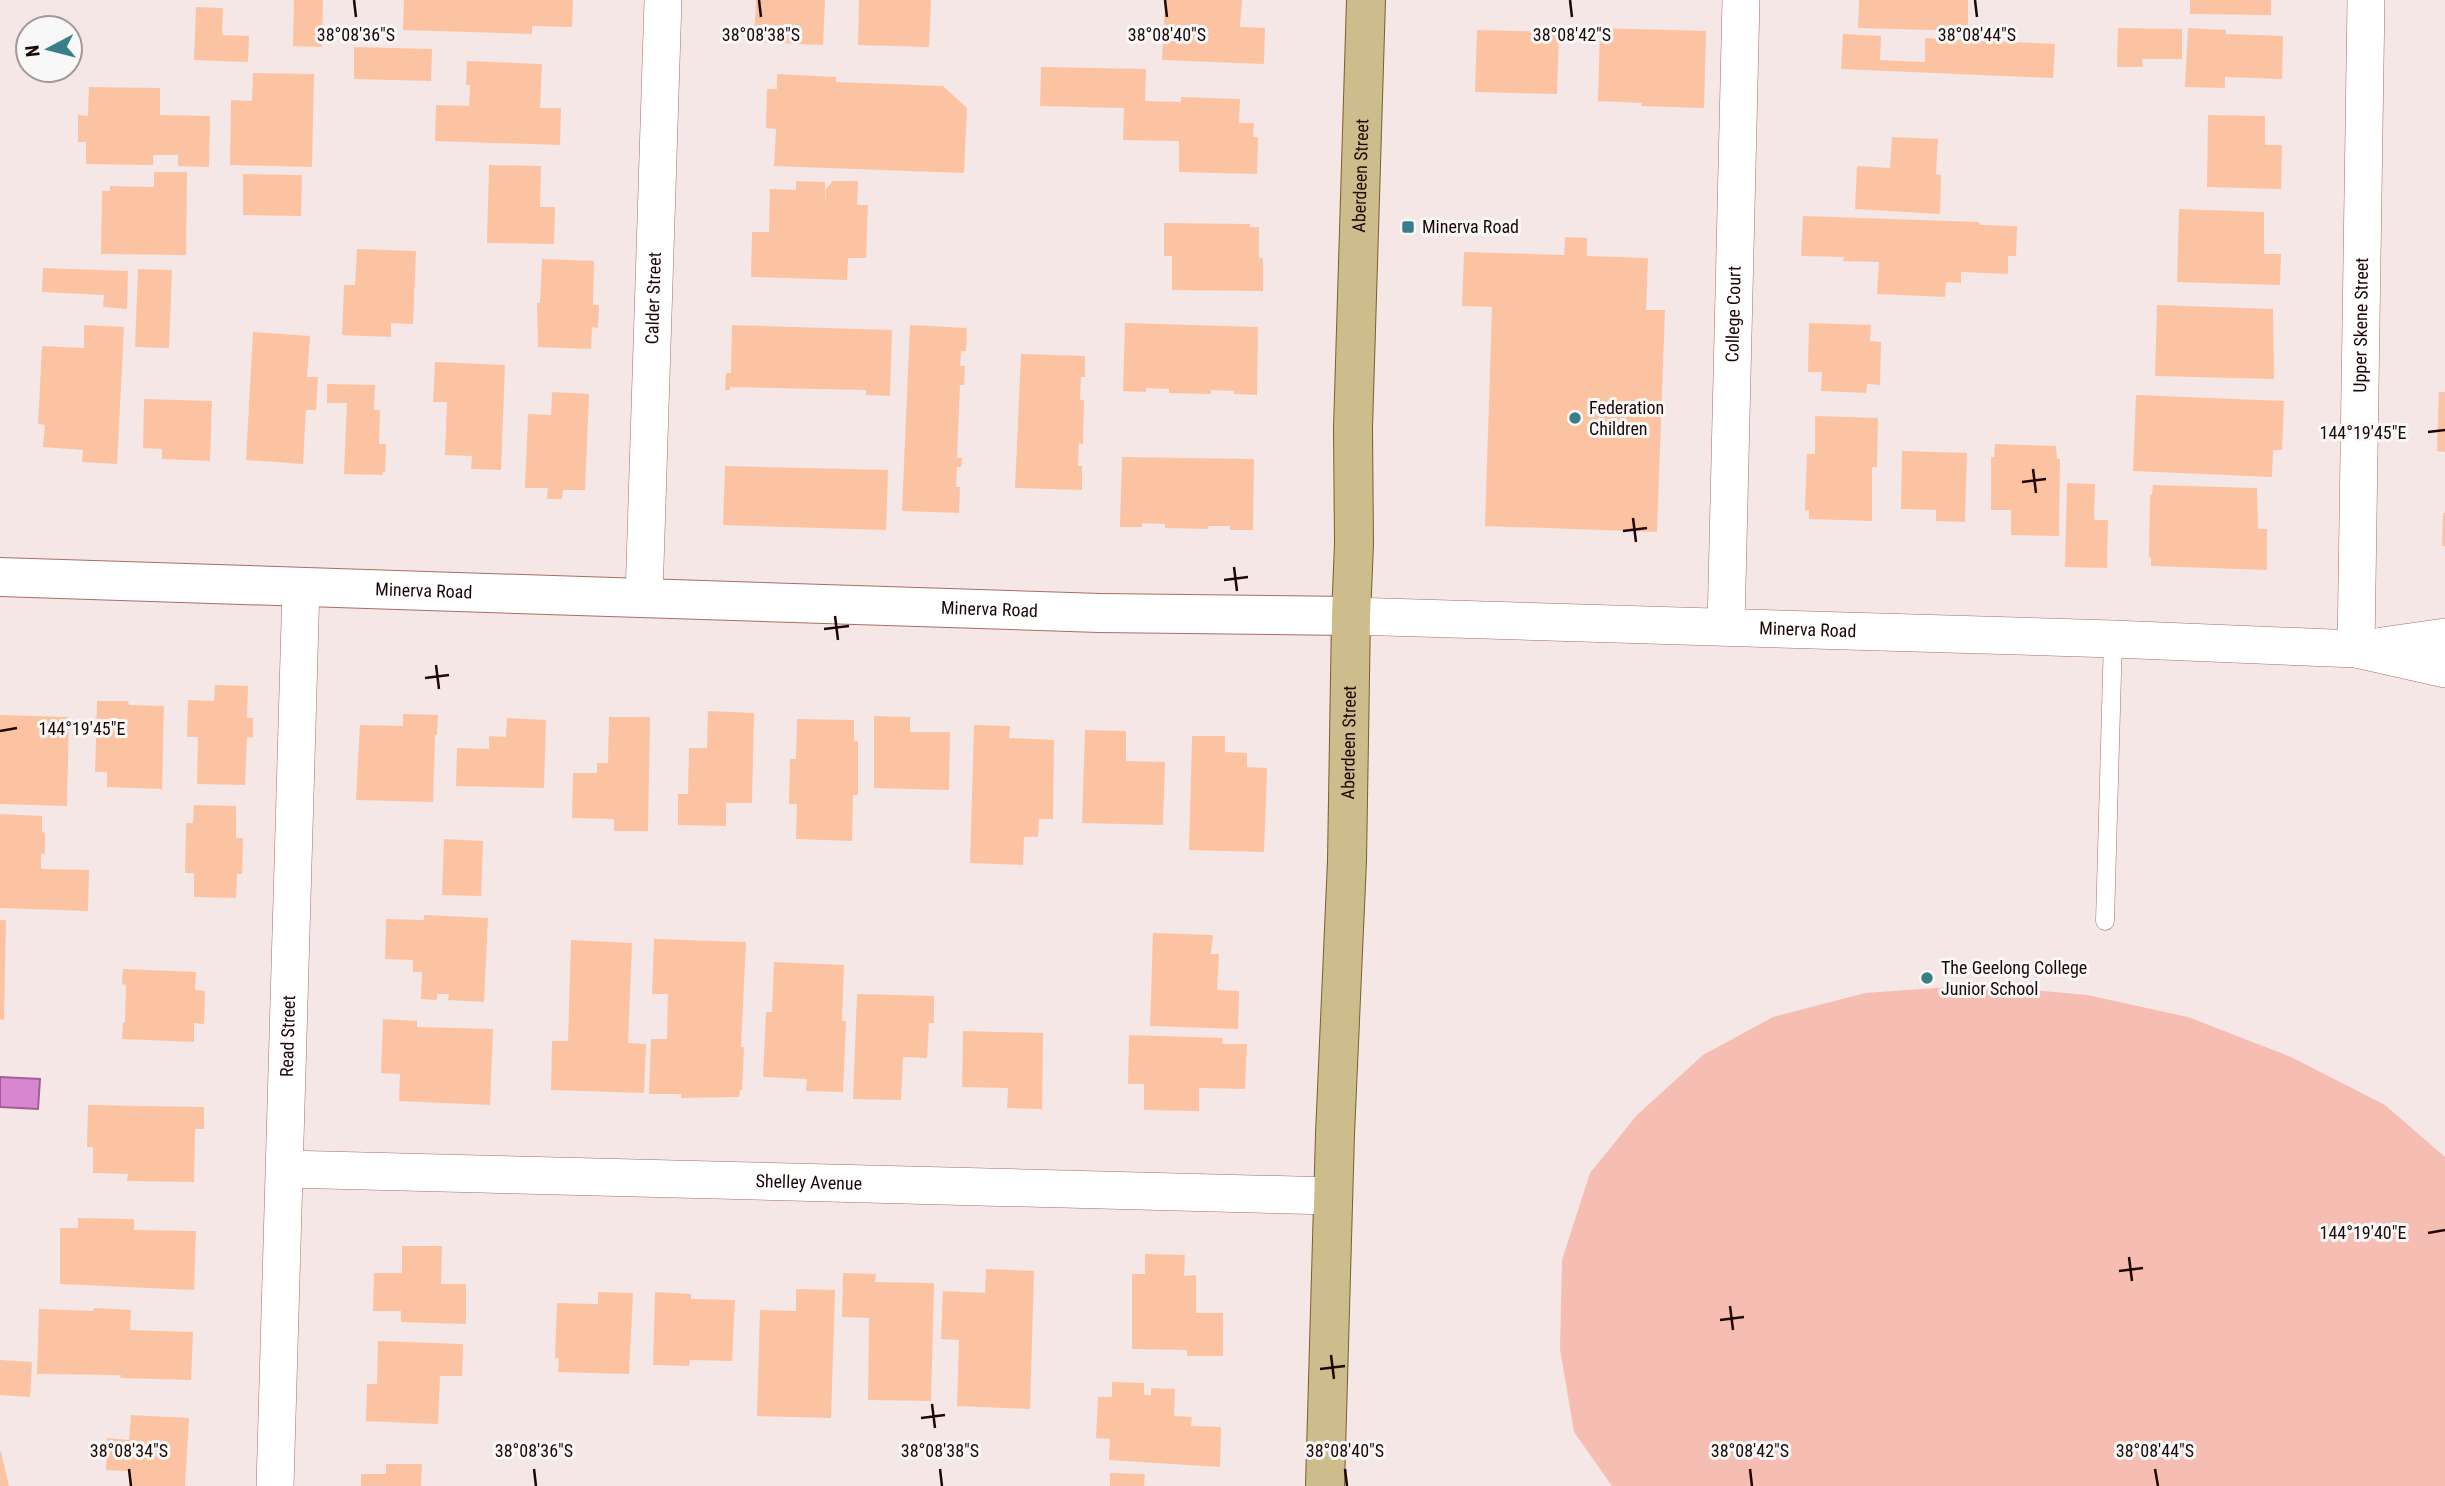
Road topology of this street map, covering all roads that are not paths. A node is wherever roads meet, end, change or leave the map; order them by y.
1 (663, 0) edge
2 (1366, 0) edge
3 (1741, 0) edge
4 (2366, 0) edge
5 (0, 578) edge
6 (301, 587) junction
7 (644, 597) junction
8 (1351, 616) junction
9 (1726, 627) junction
10 (2445, 637) edge
11 (2113, 639) junction
12 (2356, 649) junction
13 (2445, 668) edge
14 (2105, 921) dead end
15 (286, 1169) junction
16 (1333, 1196) junction
17 (275, 1486) edge
18 (1325, 1486) edge

1 - 7 street, Calder Street
2 - 8 main road, Aberdeen Street
3 - 9 street, College Court
4 - 12 street, Upper Skene Street
5 - 6 street, Minerva Road
6 - 7 street, Minerva Road
6 - 15 street, Read Street
7 - 8 street, Minerva Road
8 - 9 street, Minerva Road
8 - 16 main road, Aberdeen Street
9 - 11 street, Minerva Road
10 - 12 street, Minerva Road
11 - 12 street, Minerva Road
11 - 14 lane
12 - 13 street, Minerva Road
15 - 16 street, Shelley Avenue
15 - 17 street, Read Street
16 - 18 main road, Aberdeen Street

